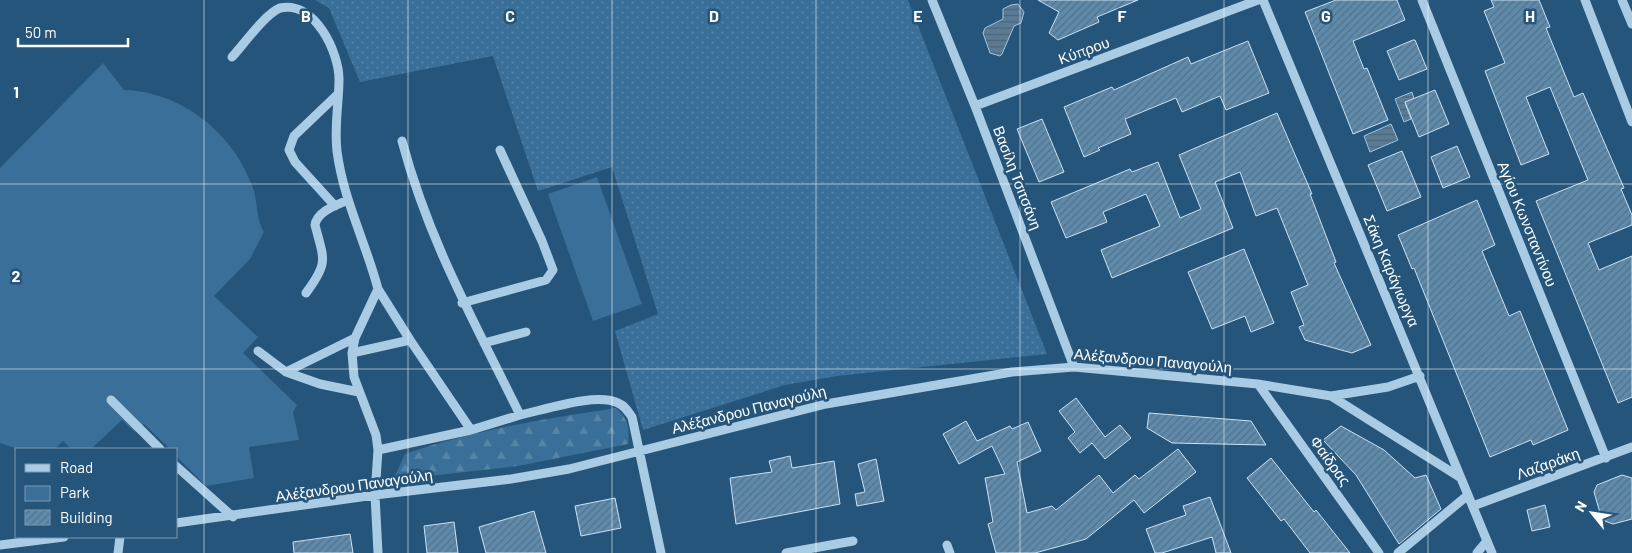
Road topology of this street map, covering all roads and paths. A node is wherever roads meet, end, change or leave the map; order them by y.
1 (932, 0) edge
2 (1258, 0) edge
3 (1263, 0) edge
4 (1422, 0) edge
5 (1585, 0) edge
6 (1622, 0) edge
7 (1632, 24) edge
8 (232, 57) dead end
9 (337, 95) junction
10 (975, 106) junction
11 (1632, 122) edge
12 (402, 141) dead end
13 (500, 150) dead end
14 (348, 200) junction
15 (335, 206) junction
16 (378, 290) junction
17 (306, 292) dead end
18 (462, 303) junction
19 (526, 332) dead end
20 (355, 338) junction
21 (410, 340) junction
22 (484, 343) junction
23 (258, 351) dead end
24 (352, 353) junction
25 (1074, 366) junction
26 (286, 372) junction
27 (1420, 376) junction
28 (1258, 384) junction
29 (359, 392) junction
30 (1331, 396) junction
31 (111, 400) dead end
32 (520, 415) junction
33 (471, 430) junction
34 (159, 448) edge
35 (1632, 448) edge
36 (378, 450) junction
37 (639, 452) junction
38 (1606, 458) junction
39 (178, 468) edge
40 (1461, 478) junction
41 (375, 495) junction
42 (1468, 495) junction
43 (1473, 506) junction
44 (233, 517) junction
45 (178, 523) edge
46 (56, 538) edge
47 (120, 538) edge
48 (853, 541) dead end
49 (1487, 541) junction
50 (0, 545) edge
51 (118, 553) edge
52 (378, 553) edge
53 (661, 553) edge
54 (786, 553) edge
55 (1379, 553) edge
56 (1398, 553) edge
57 (1477, 553) edge
58 (1492, 553) edge

1 - 10 street, Βασίλη Τσιτσάνη
2 - 10 street, Κύπρου
3 - 27 street, Σάκη Καράγιωργα
4 - 38 street, Αγίου Κωνσταντίνου
5 - 11 street
6 - 7 street
8 - 9 street
9 - 14 street
9 - 15 street
10 - 25 street, Βασίλη Τσιτσάνη
12 - 18 street
13 - 18 street
14 - 15 street
14 - 16 street
15 - 17 street
16 - 20 street
16 - 21 street
18 - 22 street
19 - 22 street
20 - 24 street
20 - 26 street
21 - 24 street
21 - 33 street
22 - 32 street
23 - 26 street
24 - 29 street
25 - 28 street, Αλέξανδρου Παναγούλη
25 - 37 street, Αλέξανδρου Παναγούλη
26 - 29 street
27 - 30 street, Αλέξανδρου Παναγούλη
27 - 40 street, Σάκη Καράγιωργα
28 - 30 street, Αλέξανδρου Παναγούλη
28 - 55 street, Φαίδρας
29 - 36 street
30 - 40 street, Αλέξανδρου Παναγούλη
31 - 34 street
32 - 33 street
32 - 37 street
33 - 36 street
35 - 38 street, Λαζαράκη
36 - 41 street
37 - 41 street, Αλέξανδρου Παναγούλη
37 - 53 street
38 - 43 street, Λαζαράκη
39 - 44 street
40 - 42 street, Σάκη Καράγιωργα
41 - 44 street, Αλέξανδρου Παναγούλη
41 - 52 street
42 - 43 street, Σάκη Καράγιωργα
42 - 56 street
43 - 49 street, Σάκη Καράγιωργα
44 - 45 street, Αλέξανδρου Παναγούλη
46 - 50 street
47 - 51 street
48 - 54 street
49 - 57 street
49 - 58 street, Σάκη Καράγιωργα

